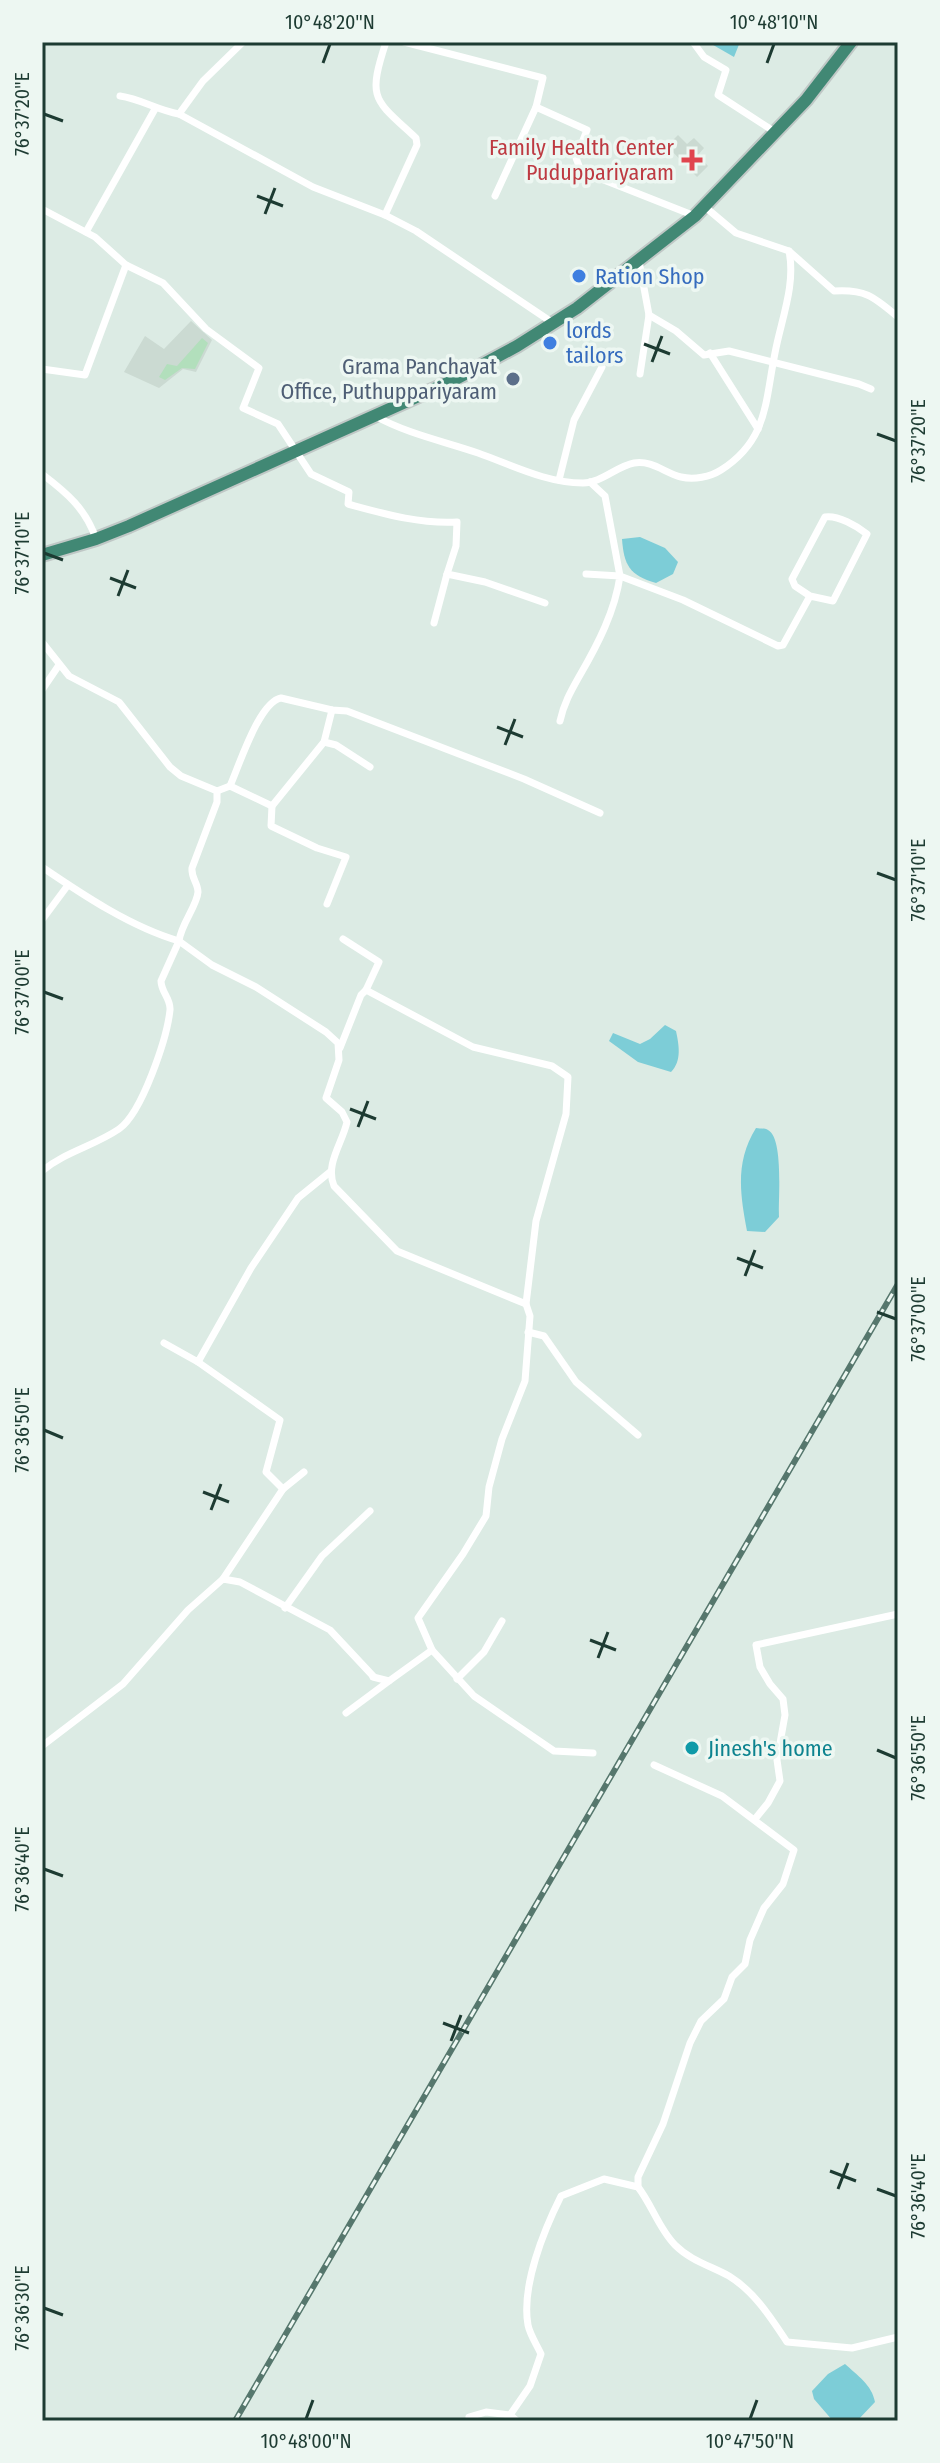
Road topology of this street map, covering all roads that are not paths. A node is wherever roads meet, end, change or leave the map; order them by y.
1 (243, 42) edge
2 (386, 42) edge
3 (404, 42) edge
4 (693, 42) edge
5 (851, 42) edge
6 (120, 96) dead end
7 (536, 107) junction
8 (155, 109) junction
9 (179, 114) junction
10 (775, 132) junction
11 (495, 196) dead end
12 (704, 206) junction
13 (42, 209) edge
14 (385, 215) junction
15 (695, 216) junction
16 (86, 232) junction
17 (789, 251) junction
18 (639, 261) junction
19 (126, 265) junction
20 (649, 315) junction
21 (898, 317) edge
22 (553, 323) junction
23 (710, 353) junction
24 (773, 363) junction
25 (602, 367) dead end
26 (42, 369) edge
27 (640, 374) dead end
28 (871, 389) dead end
29 (375, 416) junction
30 (758, 429) junction
31 (294, 451) junction
32 (42, 474) edge
33 (559, 480) junction
34 (590, 482) junction
35 (96, 539) junction
36 (42, 555) edge
37 (447, 574) junction
38 (586, 574) dead end
39 (620, 576) junction
40 (810, 596) junction
41 (545, 603) dead end
42 (434, 623) dead end
43 (42, 642) edge
44 (59, 665) junction
45 (42, 690) edge
46 (332, 710) junction
47 (560, 721) dead end
48 (324, 742) junction
49 (370, 767) dead end
50 (230, 786) junction
51 (217, 791) junction
52 (272, 806) junction
53 (600, 813) dead end
54 (42, 867) edge
55 (68, 885) junction
56 (327, 904) dead end
57 (42, 920) edge
58 (343, 939) dead end
59 (179, 941) junction
60 (366, 990) junction
61 (340, 1049) junction
62 (42, 1171) edge
63 (330, 1172) junction
64 (526, 1304) junction
65 (528, 1332) junction
66 (164, 1343) dead end
67 (198, 1362) junction
68 (638, 1435) dead end
69 (304, 1472) dead end
70 (283, 1489) junction
71 (370, 1511) dead end
72 (223, 1579) junction
73 (285, 1608) junction
74 (898, 1614) edge
75 (502, 1621) dead end
76 (432, 1650) junction
77 (457, 1679) junction
78 (389, 1681) junction
79 (346, 1713) dead end
80 (42, 1746) edge
81 (593, 1753) dead end
82 (654, 1765) dead end
83 (755, 1819) junction
84 (638, 2187) junction
85 (898, 2337) edge
86 (538, 2363) junction
87 (549, 2366) dead end
88 (469, 2417) dead end
89 (514, 2418) edge

1 - 9 street
2 - 14 street
3 - 7 street
4 - 10 street
5 - 10 highway
6 - 8 street
7 - 11 street
7 - 15 street
8 - 9 street
8 - 16 street
9 - 14 street
10 - 12 highway
12 - 15 highway
12 - 17 street
13 - 16 street
14 - 22 street
15 - 18 highway
16 - 19 street
17 - 21 street
17 - 24 street
18 - 20 street
18 - 22 highway
19 - 26 street
19 - 31 street
20 - 23 street
20 - 27 street
22 - 29 highway
23 - 24 street
23 - 30 street
24 - 28 street
24 - 30 street
25 - 33 street
29 - 31 highway
29 - 33 street
30 - 34 street
31 - 35 highway
31 - 37 street
32 - 35 street
33 - 34 street
34 - 39 street
35 - 36 highway
37 - 41 street
37 - 42 street
38 - 39 street
39 - 40 street
39 - 47 street
40 - 40 street
43 - 44 street
44 - 45 street
44 - 51 street
46 - 48 street
46 - 50 street
46 - 53 street
48 - 49 street
48 - 52 street
50 - 51 street
50 - 52 street
51 - 59 street
52 - 56 street
54 - 55 street
55 - 57 street
55 - 59 street
58 - 60 street
59 - 61 street
59 - 62 street
60 - 61 street
60 - 64 street
61 - 63 street
63 - 64 street
63 - 67 street
64 - 65 street
65 - 68 street
65 - 76 street
66 - 67 street
67 - 70 street
69 - 70 street
70 - 72 street
71 - 73 street
72 - 73 street
72 - 80 street
73 - 78 street
74 - 83 street
75 - 77 street
76 - 77 street
76 - 78 street
77 - 81 street
78 - 79 street
82 - 83 street
83 - 84 street
84 - 85 street
84 - 86 street
86 - 87 street
86 - 89 street
88 - 89 street

